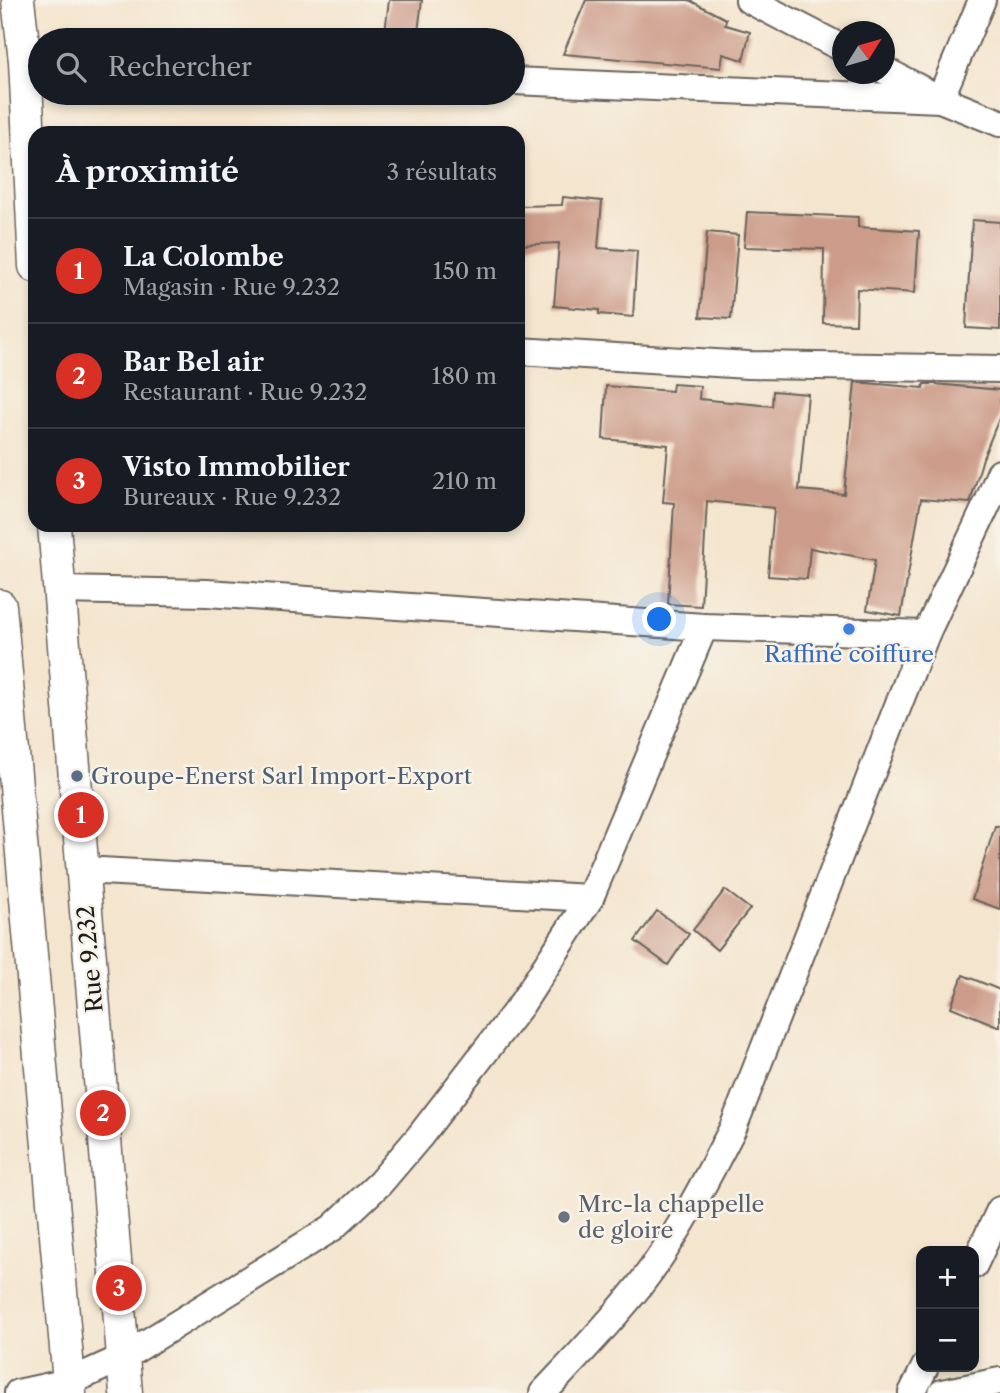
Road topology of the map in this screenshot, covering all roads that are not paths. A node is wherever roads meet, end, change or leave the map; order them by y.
1 (18, 0) edge
2 (749, 0) edge
3 (982, 0) edge
4 (832, 43) edge
5 (28, 44) edge
6 (895, 76) edge
7 (525, 82) edge
8 (940, 99) junction
9 (33, 105) edge
10 (1000, 123) edge
11 (33, 126) edge
12 (525, 351) edge
13 (1000, 369) edge
14 (1000, 473) edge
15 (55, 532) edge
16 (59, 590) junction
17 (0, 606) edge
18 (704, 627) junction
19 (926, 634) junction
20 (83, 870) junction
21 (590, 898) junction
22 (1000, 1210) edge
23 (979, 1254) edge
24 (122, 1358) junction
25 (922, 1372) edge
26 (1000, 1381) edge
27 (69, 1387) edge
28 (18, 1393) edge
29 (126, 1393) edge
30 (543, 1393) edge
31 (912, 1393) edge
32 (942, 1393) edge

1 - 5 street
2 - 4 street
3 - 8 street
6 - 8 street
7 - 8 street
8 - 10 street
9 - 11 street
12 - 13 street
14 - 19 street
15 - 16 street, Rue 9.232
16 - 18 street
16 - 20 street, Rue 9.232
17 - 27 street
18 - 19 street
18 - 21 street
19 - 30 street
20 - 21 street
20 - 24 street, Rue 9.232
21 - 24 street
22 - 23 street
24 - 27 street
24 - 29 street, Rue 9.232
25 - 31 street
26 - 32 street
27 - 28 street

